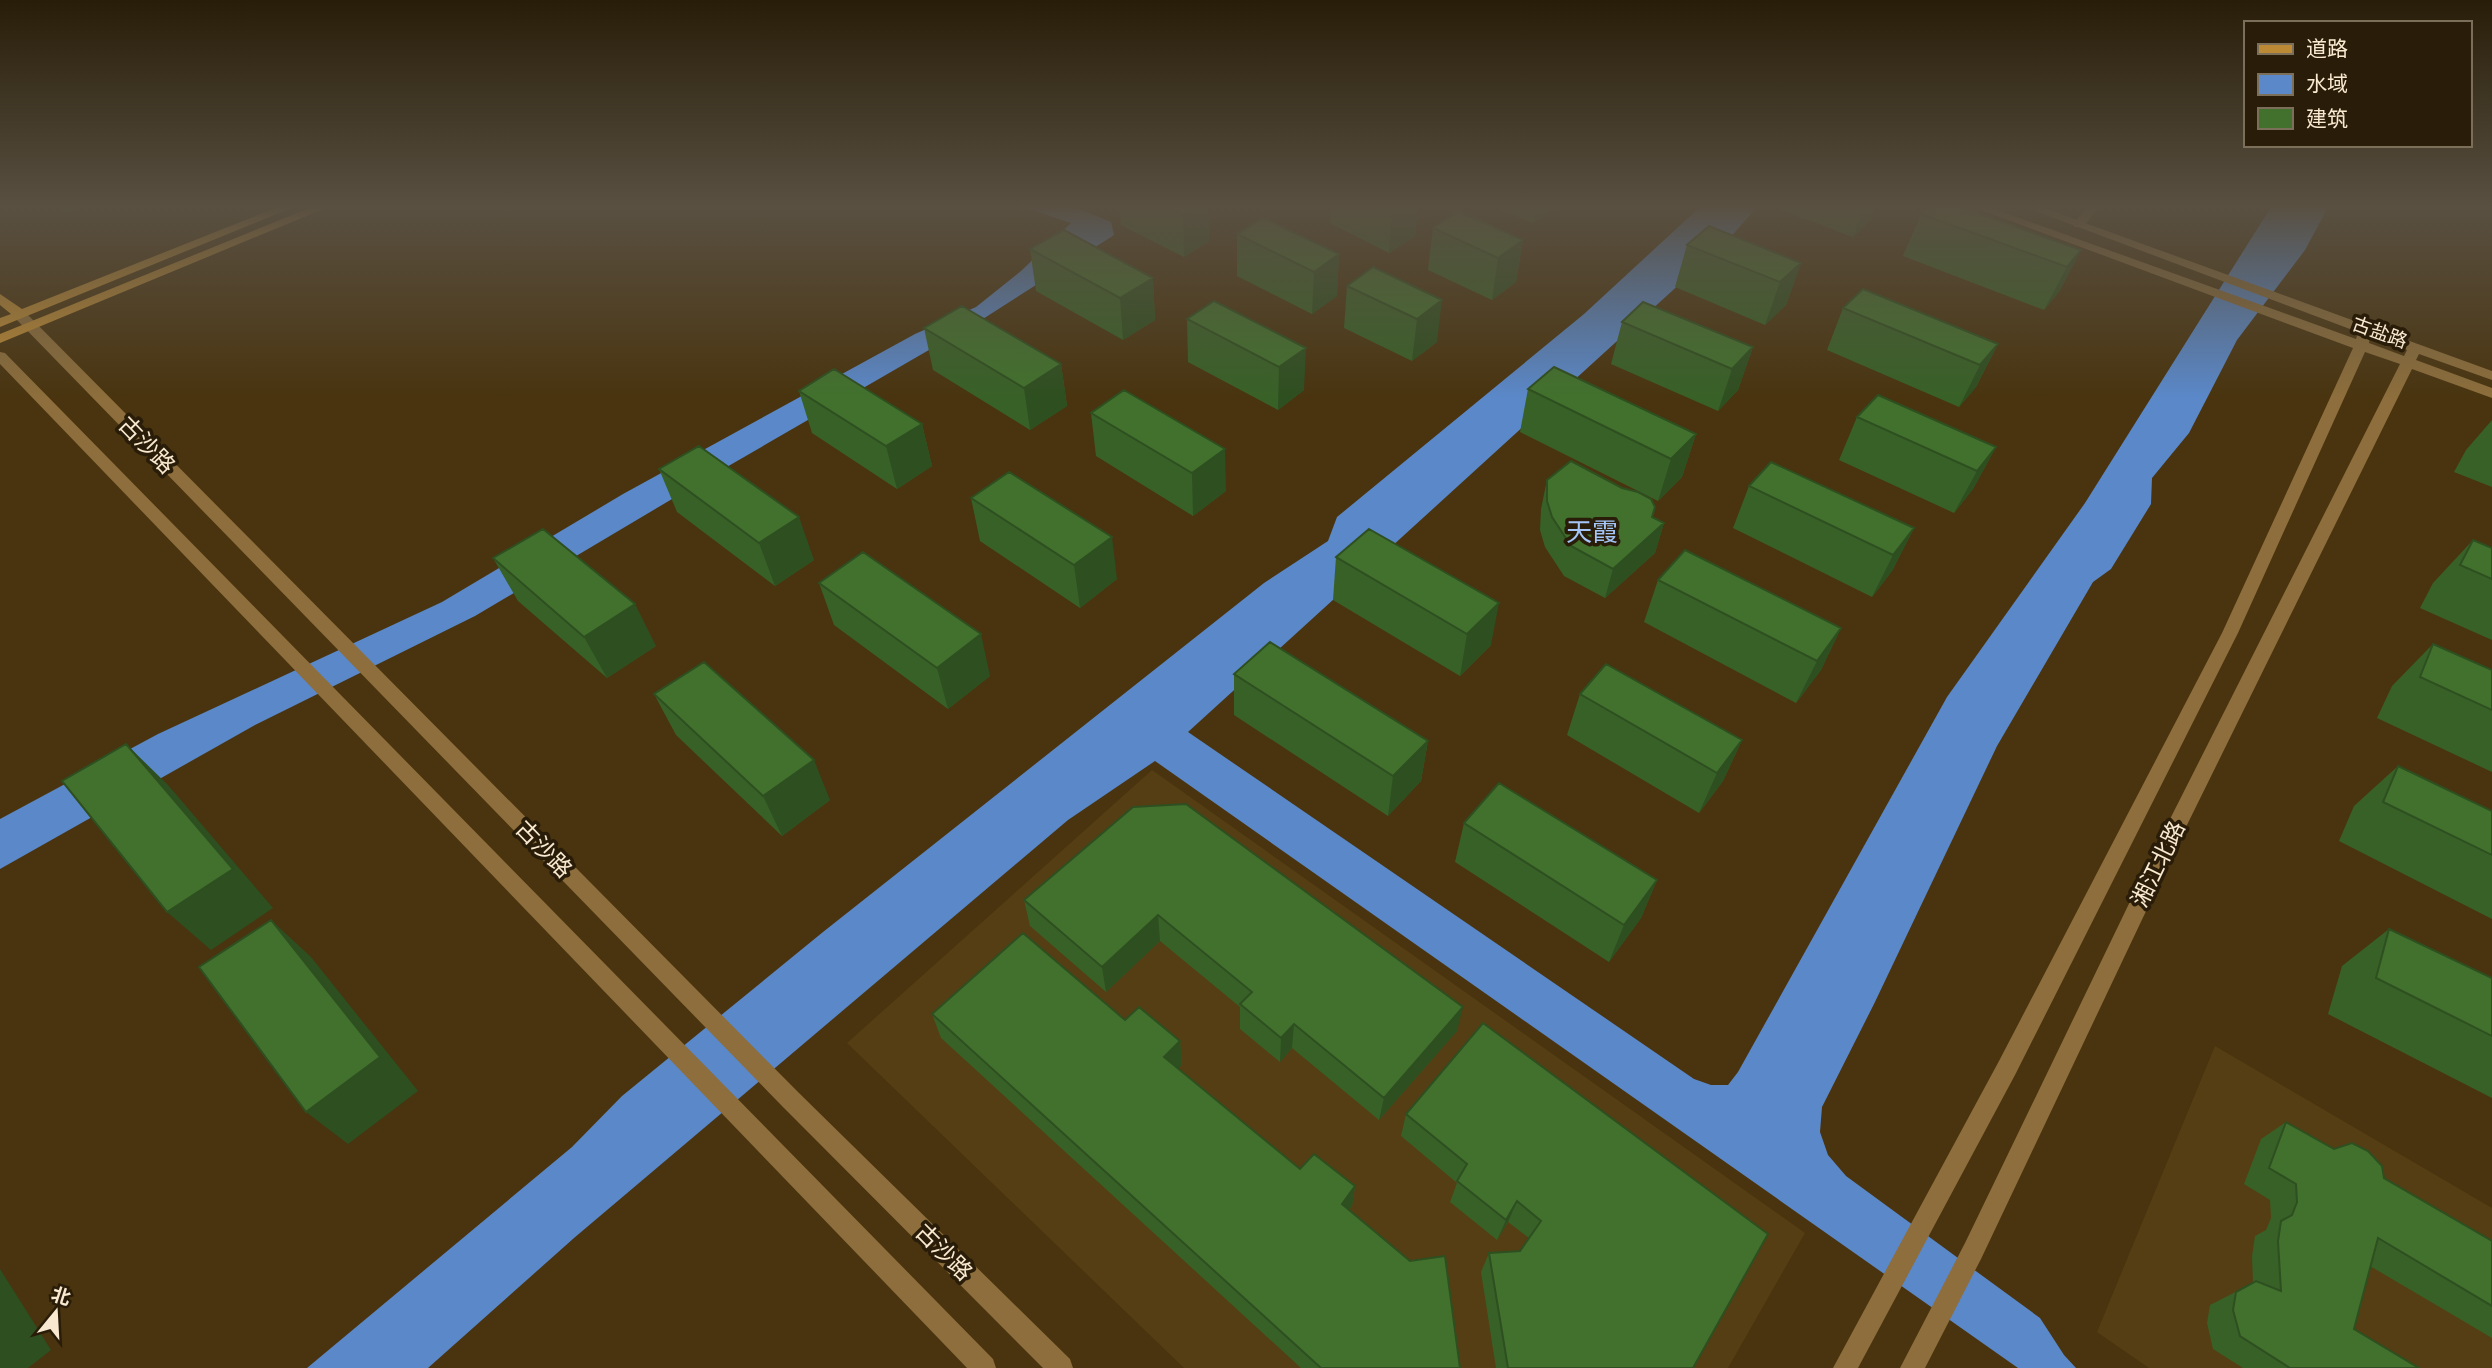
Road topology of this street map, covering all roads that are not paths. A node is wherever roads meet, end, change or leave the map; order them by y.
1 (140, 271) edge
2 (155, 271) edge
3 (2157, 271) edge
4 (2205, 271) edge
5 (0, 298) edge
6 (26, 321) junction
7 (0, 323) edge
8 (2363, 338) junction
9 (0, 339) edge
10 (2411, 355) junction
11 (0, 356) edge
12 (2492, 376) edge
13 (2492, 393) edge
14 (984, 1368) edge
15 (1061, 1368) edge
16 (1844, 1368) edge
17 (1912, 1368) edge

1 - 6 main road
2 - 6 main road
3 - 8 street, 古盐路
4 - 8 street, 古盐路
5 - 6 main road, 古沙路
6 - 7 main road
6 - 9 main road
6 - 15 street, 古沙路
8 - 10 street, 古盐路
8 - 16 street
10 - 12 street, 古盐路
10 - 13 street, 古盐路
10 - 17 street, 湘江北路
11 - 14 street, 古沙路

